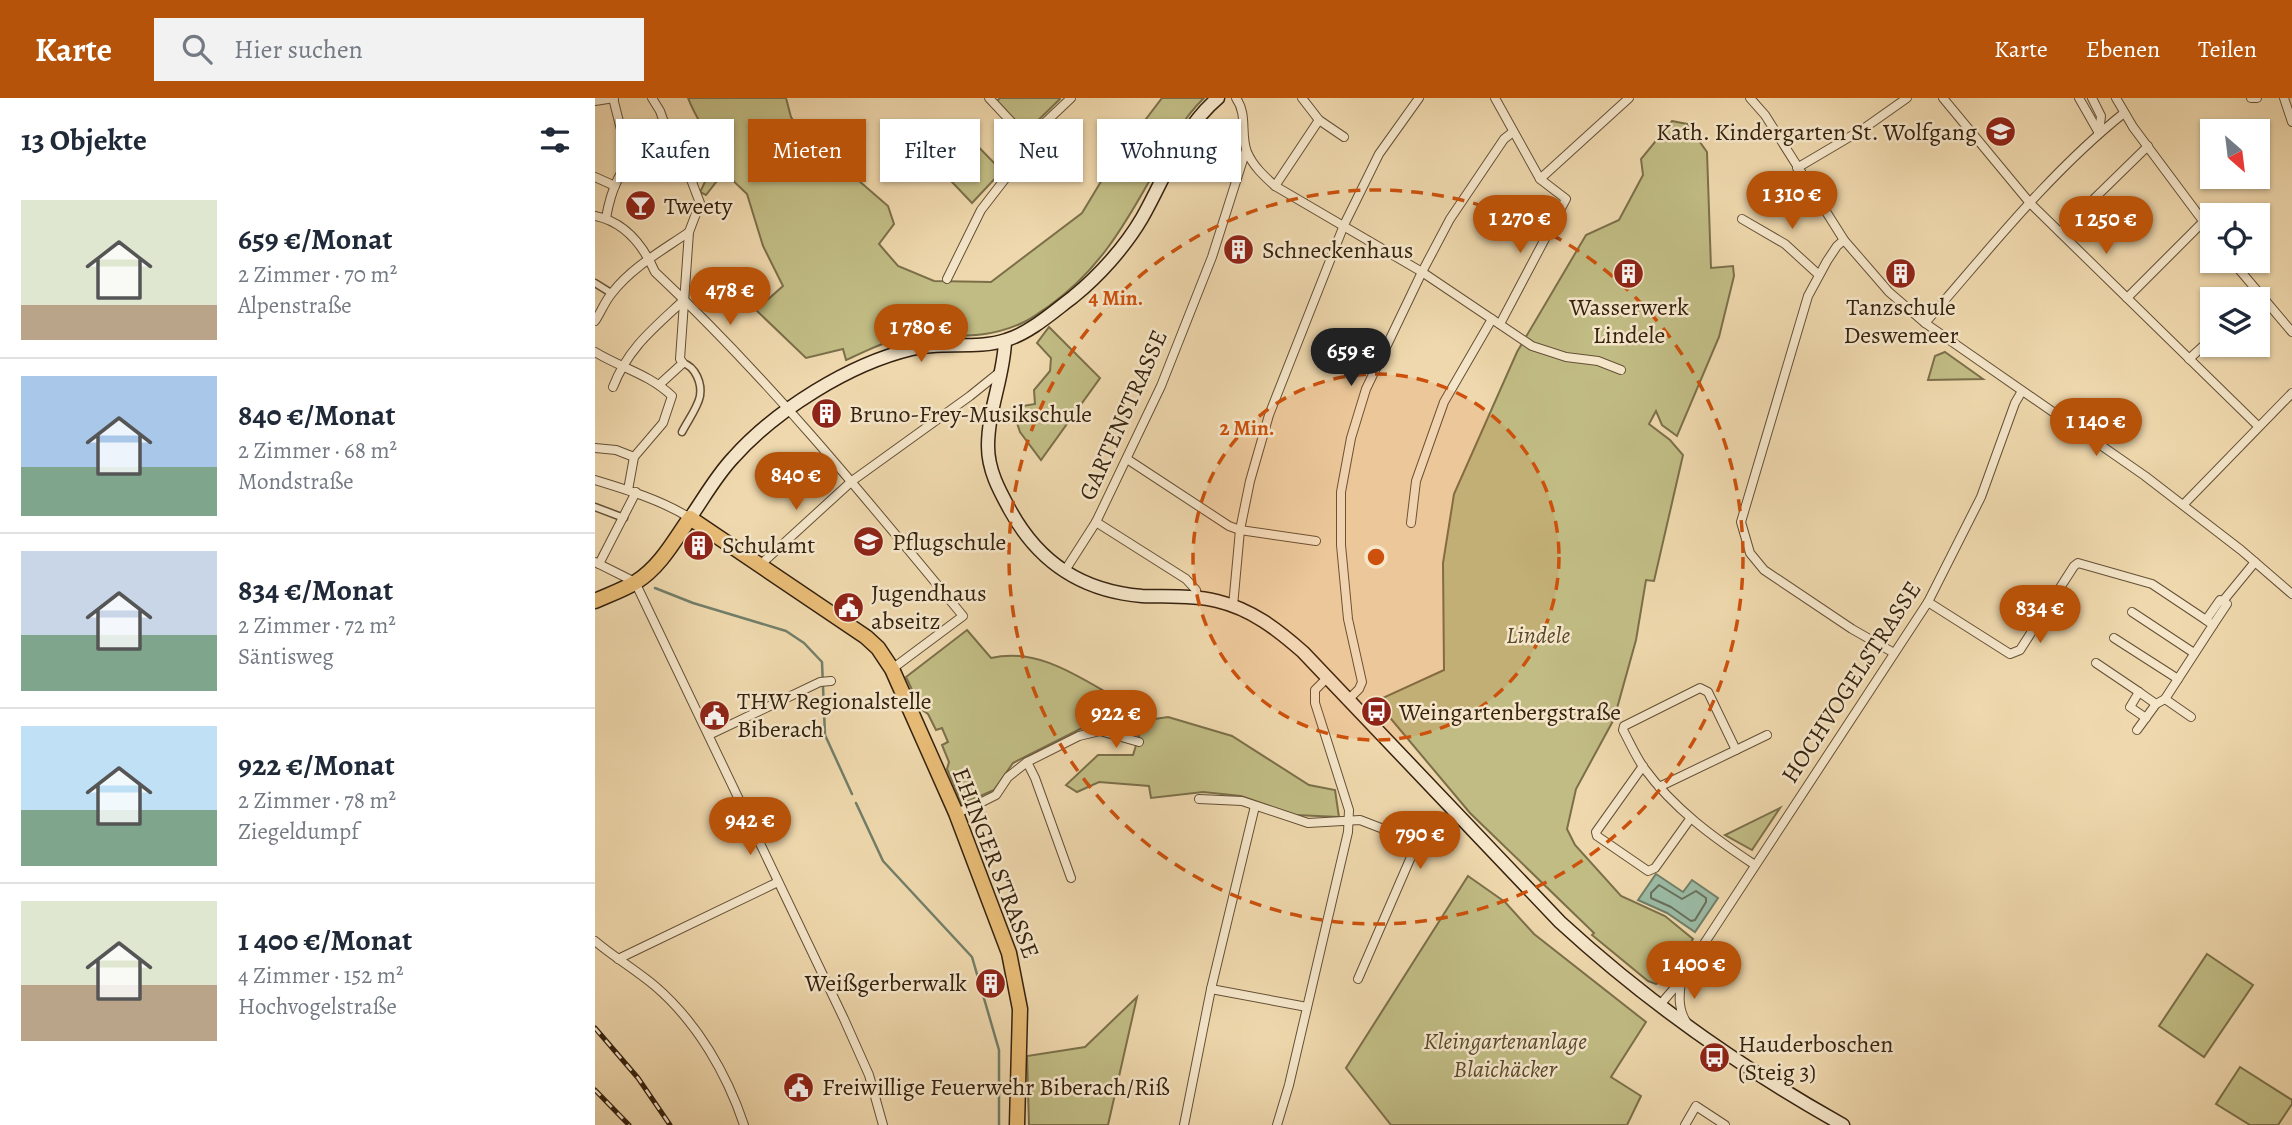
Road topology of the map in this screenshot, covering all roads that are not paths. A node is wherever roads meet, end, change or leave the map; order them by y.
1 (614, 98) edge
2 (652, 98) edge
3 (989, 98) edge
4 (1071, 98) edge
5 (1218, 98) edge
6 (1237, 98) edge
7 (1302, 98) edge
8 (1419, 98) edge
9 (1495, 98) edge
10 (1629, 98) edge
11 (1750, 98) edge
12 (1907, 98) edge
13 (1943, 98) edge
14 (2079, 98) edge
15 (2092, 98) edge
16 (2116, 98) edge
17 (2251, 98) edge
18 (2257, 98) edge
19 (2284, 98) edge
20 (595, 101) edge
21 (2124, 113) junction
22 (619, 119) edge
23 (663, 119) edge
24 (1009, 119) edge
25 (1049, 119) edge
26 (1319, 120) junction
27 (2292, 122) edge
28 (1513, 132) junction
29 (2099, 133) junction
30 (1344, 137) dead end
31 (2148, 146) junction
32 (1246, 150) junction
33 (1797, 168) junction
34 (595, 177) edge
35 (1540, 179) junction
36 (617, 182) edge
37 (692, 182) edge
38 (1003, 182) edge
39 (615, 186) junction
40 (1275, 186) junction
41 (2030, 204) junction
42 (595, 216) edge
43 (2200, 216) edge
44 (606, 218) junction
45 (1742, 219) dead end
46 (1344, 225) junction
47 (2200, 225) edge
48 (689, 232) junction
49 (2060, 232) junction
50 (1844, 240) junction
51 (649, 259) junction
52 (1422, 272) junction
53 (1819, 275) junction
54 (947, 279) dead end
55 (595, 283) edge
56 (611, 293) junction
57 (2127, 298) junction
58 (684, 300) junction
59 (2270, 311) edge
60 (1492, 319) junction
61 (595, 321) edge
62 (1925, 323) junction
63 (1500, 324) junction
64 (2292, 332) edge
65 (1005, 341) junction
66 (986, 344) junction
67 (2200, 349) edge
68 (595, 352) edge
69 (2189, 359) junction
70 (684, 363) junction
71 (621, 366) junction
72 (1621, 370) dead end
73 (1001, 371) junction
74 (660, 384) junction
75 (613, 387) dead end
76 (2022, 391) junction
77 (2292, 393) edge
78 (789, 410) junction
79 (2258, 426) junction
80 (682, 432) dead end
81 (595, 448) edge
82 (634, 457) junction
83 (1127, 459) junction
84 (595, 480) edge
85 (852, 481) junction
86 (632, 491) junction
87 (2183, 505) junction
88 (595, 507) edge
89 (624, 518) junction
90 (690, 518) junction
91 (1096, 522) junction
92 (1411, 523) dead end
93 (1240, 530) junction
94 (1316, 541) dead end
95 (2255, 562) junction
96 (597, 563) edge
97 (760, 565) junction
98 (1064, 572) junction
99 (635, 582) junction
100 (2292, 594) edge
101 (1197, 597) junction
102 (595, 601) edge
103 (1928, 602) junction
104 (1233, 606) junction
105 (2132, 612) dead end
106 (2210, 622) junction
107 (2114, 638) dead end
108 (1894, 653) junction
109 (2195, 653) junction
110 (2096, 663) dead end
111 (892, 669) junction
112 (1327, 678) junction
113 (2178, 679) junction
114 (831, 681) dead end
115 (2139, 692) junction
116 (1347, 701) junction
117 (2161, 701) junction
118 (2191, 717) dead end
119 (2146, 718) junction
120 (2137, 730) dead end
121 (709, 735) junction
122 (1767, 735) dead end
123 (1139, 741) dead end
124 (1736, 750) junction
125 (1027, 762) junction
126 (1643, 766) junction
127 (1659, 787) junction
128 (1199, 799) dead end
129 (1255, 806) junction
130 (955, 813) junction
131 (1690, 819) junction
132 (1349, 821) junction
133 (1755, 865) junction
134 (1071, 878) dead end
135 (778, 882) junction
136 (595, 941) edge
137 (618, 959) junction
138 (1681, 978) junction
139 (1357, 979) dead end
140 (1211, 989) junction
141 (1659, 1006) junction
142 (1307, 1007) junction
143 (1691, 1028) junction
144 (744, 1125) edge
145 (883, 1125) edge
146 (1017, 1125) edge
147 (1184, 1125) edge
148 (1277, 1125) edge
149 (1685, 1125) edge
150 (1725, 1125) edge
151 (1843, 1125) edge

1 - 20 street
1 - 22 street
2 - 23 street
3 - 24 street
4 - 25 street
5 - 65 main road
6 - 32 street
7 - 26 street
8 - 46 street
9 - 28 street
10 - 35 street
11 - 33 street
12 - 33 street
13 - 41 street
14 - 29 street
15 - 29 street
16 - 21 street
17 - 18 street
19 - 27 street
21 - 29 street
21 - 31 street
26 - 30 street
26 - 40 street
28 - 35 street
28 - 52 street
29 - 41 street
31 - 43 street
31 - 49 street
32 - 40 street
32 - 83 street, GARTENSTRASSE
33 - 50 street
34 - 39 street
35 - 63 street
36 - 39 street
37 - 48 street
38 - 54 street
39 - 44 street
40 - 46 street
41 - 49 street
41 - 62 street
42 - 44 street
44 - 51 street
45 - 53 street
46 - 52 street
46 - 93 street
47 - 57 street
48 - 51 street
48 - 58 street
49 - 57 street
50 - 53 street
50 - 62 street
51 - 56 street
51 - 58 street
52 - 60 street
52 - 116 street
53 - 108 street
55 - 56 street
56 - 61 street
57 - 69 street
58 - 70 street
58 - 71 street
58 - 78 street
59 - 64 street
60 - 63 street
60 - 92 street
62 - 76 street
63 - 72 street
65 - 66 main road
65 - 73 main road
66 - 73 main road
66 - 78 main road
67 - 69 street
68 - 71 street
69 - 79 street
70 - 74 street
70 - 80 street
71 - 74 street
71 - 75 street
73 - 85 street
73 - 98 main road
74 - 82 street
76 - 87 street
76 - 103 street, HOCHVOGELSTRASSE
77 - 79 street
78 - 85 street
78 - 90 main road
79 - 87 street
81 - 82 street
82 - 86 street
83 - 91 street, GARTENSTRASSE
83 - 93 street
84 - 86 street
85 - 97 street
85 - 111 street
86 - 89 street
86 - 90 street
87 - 95 street
88 - 89 street
89 - 96 street
90 - 97 main road, EHINGER STRASSE
90 - 99 main road
91 - 98 street, GARTENSTRASSE
91 - 101 street
93 - 94 street
93 - 104 street
95 - 100 street
95 - 106 street
96 - 99 street
97 - 111 main road, EHINGER STRASSE
98 - 101 main road
99 - 102 main road
99 - 121 street
101 - 104 main road
103 - 106 street
103 - 108 street, HOCHVOGELSTRASSE
104 - 112 main road
105 - 109 street
106 - 109 street
107 - 113 street
108 - 133 street, HOCHVOGELSTRASSE
109 - 113 street
110 - 115 street
111 - 130 main road, EHINGER STRASSE
112 - 116 main road
112 - 132 street
113 - 117 street
114 - 121 street
115 - 117 street
115 - 119 street
116 - 141 main road
117 - 118 street
117 - 119 street
119 - 120 street
121 - 135 street
122 - 124 street
123 - 125 street
124 - 126 street
124 - 127 street
125 - 130 street
125 - 134 street
126 - 127 street
126 - 131 street
127 - 131 street
128 - 129 street
129 - 132 street
129 - 140 street
130 - 146 main road, EHINGER STRASSE
131 - 133 street
132 - 139 street
132 - 142 street
133 - 138 street, HOCHVOGELSTRASSE
135 - 137 street
135 - 145 street
136 - 137 street
137 - 144 street
138 - 141 street, HOCHVOGELSTRASSE
138 - 143 street
140 - 142 street
140 - 147 street
141 - 143 main road
142 - 148 street
143 - 151 main road
149 - 150 street

